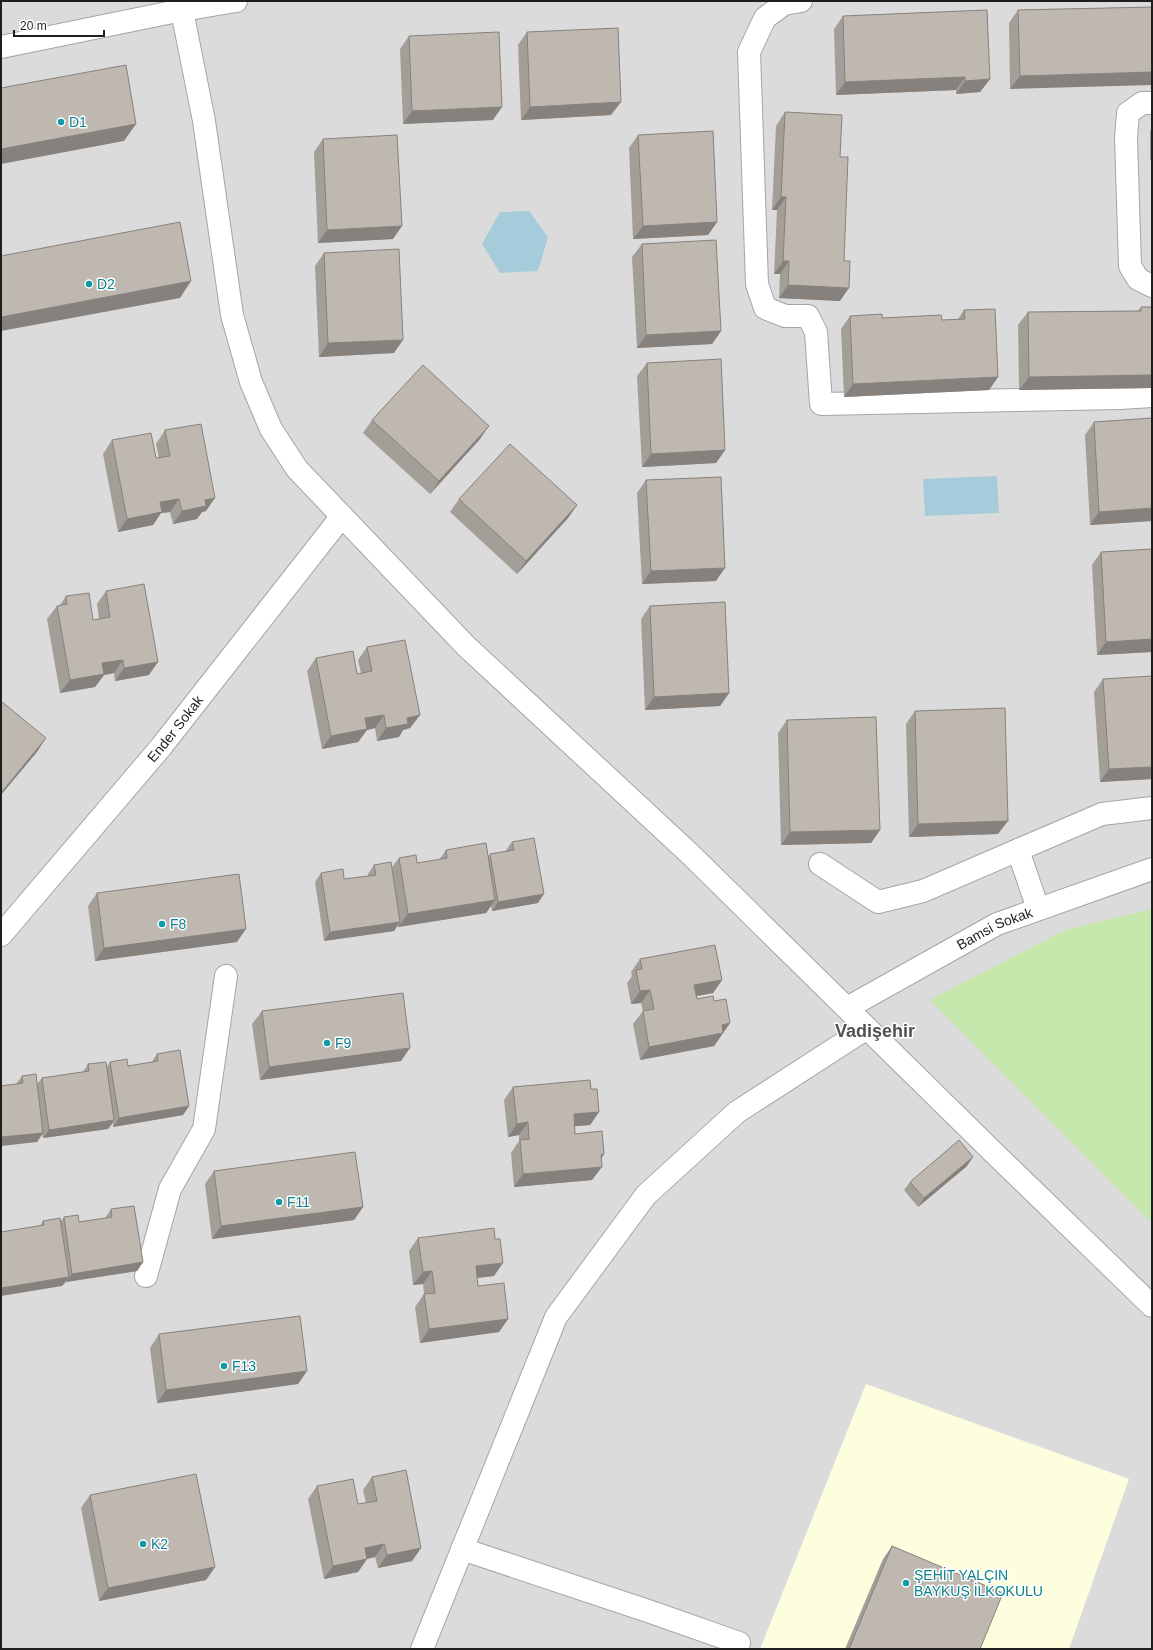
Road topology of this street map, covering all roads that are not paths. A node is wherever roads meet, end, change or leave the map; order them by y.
1 (236, 1) edge
2 (801, 1) edge
3 (181, 6) edge
4 (1, 47) edge
5 (1152, 103) edge
6 (1152, 286) edge
7 (1152, 396) edge
8 (342, 516) junction
9 (1152, 808) edge
10 (1018, 850) junction
11 (820, 864) dead end
12 (1152, 869) edge
13 (1038, 909) junction
14 (1, 935) edge
15 (226, 976) dead end
16 (847, 1008) junction
17 (867, 1028) junction
18 (146, 1276) dead end
19 (1152, 1306) edge
20 (462, 1549) junction
21 (739, 1643) dead end
22 (422, 1649) edge

1 - 3 street
2 - 7 street
3 - 4 street
3 - 8 street
5 - 6 street
8 - 14 street, Ender Sokak
8 - 16 street
9 - 10 street
10 - 11 street
10 - 13 street
12 - 13 street, Bamsi Sokak
13 - 16 street, Bamsi Sokak
15 - 18 street
16 - 17 street
17 - 19 street
17 - 20 street
20 - 21 street
20 - 22 street

